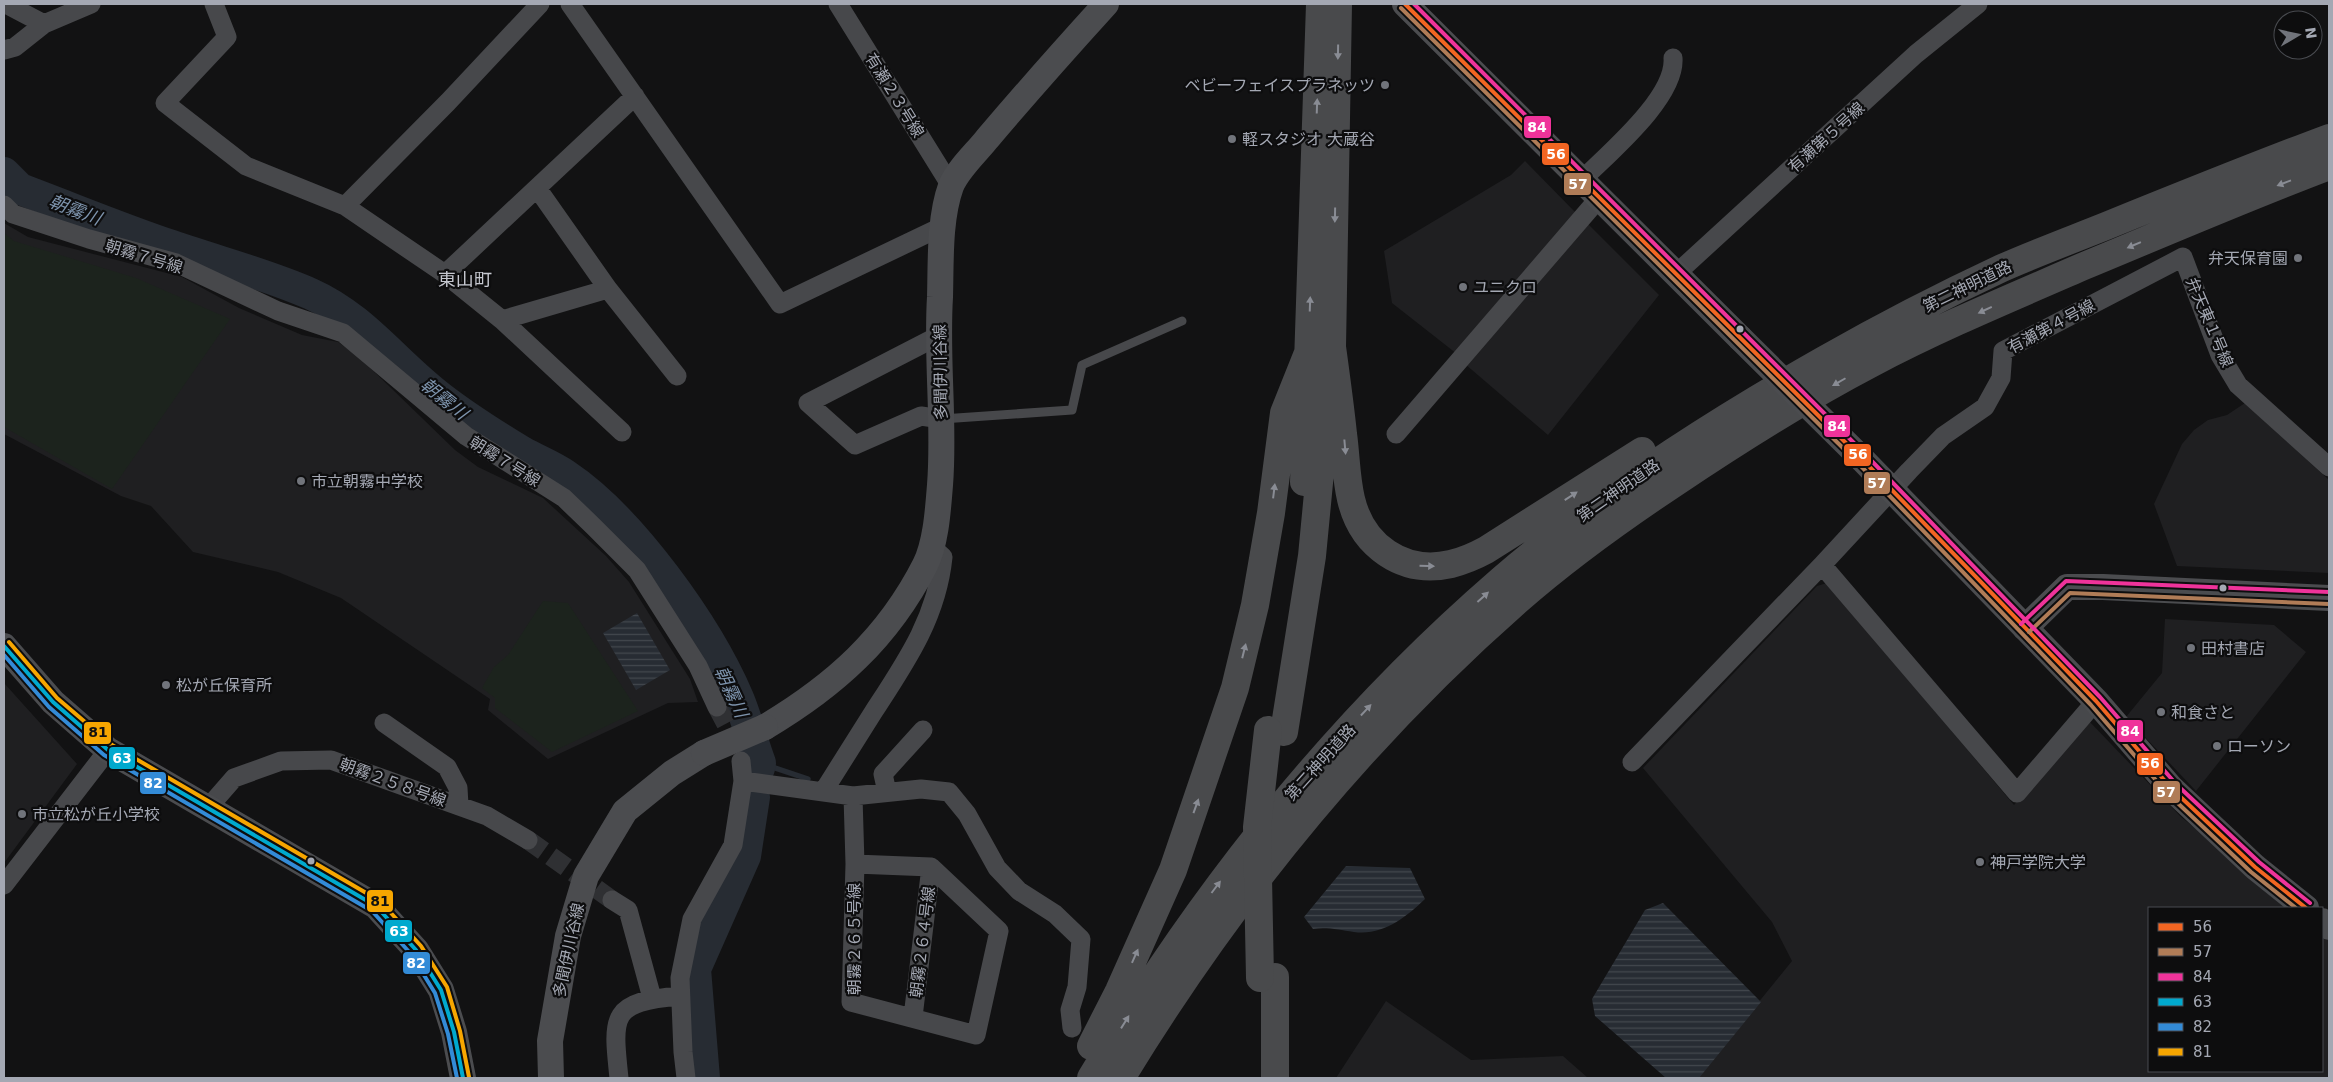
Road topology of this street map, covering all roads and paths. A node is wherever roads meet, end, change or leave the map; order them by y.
1 (6, 4) edge
2 (90, 4) edge
3 (214, 4) edge
4 (540, 4) edge
5 (570, 4) edge
6 (838, 4) edge
7 (1106, 4) edge
8 (1320, 4) edge
9 (1338, 4) edge
10 (1405, 4) edge
11 (1978, 4) edge
12 (44, 24) junction
13 (4, 50) edge
14 (1673, 58) dead end
15 (636, 96) junction
16 (2329, 138) edge
17 (2329, 166) edge
18 (951, 186) junction
19 (537, 188) junction
20 (1592, 188) junction
21 (4, 205) edge
22 (345, 206) junction
23 (943, 226) junction
24 (2183, 257) joint
25 (2003, 268) junction
26 (1677, 273) junction
27 (445, 274) junction
28 (608, 289) junction
29 (502, 320) junction
30 (1182, 321) dead end
31 (938, 336) junction
32 (1320, 350) junction
33 (677, 376) dead end
34 (941, 419) junction
35 (622, 432) dead end
36 (1396, 434) dead end
37 (2329, 467) edge
38 (1890, 489) junction
39 (931, 546) junction
40 (1822, 565) junction
41 (2329, 598) edge
42 (2026, 628) junction
43 (4, 646) edge
44 (2096, 701) junction
45 (717, 707) tunnel mouth
46 (384, 723) dead end
47 (923, 730) dead end
48 (108, 750) junction
49 (742, 761) tunnel mouth
50 (1632, 762) dead end
51 (743, 781) junction
52 (823, 792) junction
53 (887, 792) junction
54 (853, 796) junction
55 (459, 805) junction
56 (207, 809) junction
57 (528, 840) tunnel mouth
58 (855, 864) junction
59 (931, 867) junction
60 (4, 885) edge
61 (612, 900) tunnel mouth
62 (1241, 902) junction
63 (2305, 907) edge
64 (1267, 977) junction
65 (680, 996) junction
66 (652, 998) junction
67 (913, 1017) junction
68 (1072, 1028) dead end
69 (463, 1078) edge
70 (551, 1078) edge
71 (619, 1078) edge
72 (686, 1078) edge
73 (1074, 1078) edge
74 (1091, 1078) edge
75 (1121, 1078) edge
76 (1139, 1078) edge
77 (1260, 1078) edge
78 (1276, 1078) edge

1 - 12 street
2 - 12 street
3 - 22 street
4 - 22 street
5 - 15 street
6 - 18 street, 有瀬２３号線
7 - 18 street, 多聞伊川谷線
32 -> 8 highway
9 -> 32 highway
10 - 20 street
11 - 26 street, 有瀬第５号線
12 - 13 street
14 - 20 street
15 - 19 street
15 - 23 street
16 - 25 highway, 第二神明道路
17 -> 62 highway, 第二神明道路
18 - 23 street, 多聞伊川谷線
19 - 27 street
19 - 28 street
20 - 26 street
20 - 36 street
21 - 45 street, 朝霧７号線
22 - 27 street
23 - 31 street, 多聞伊川谷線
24 - 37 street, 弁天東１号線
24 - 38 street, 有瀬第４号線
32 -> 25 highway
74 -> 25 highway, 第二神明道路
26 - 38 street, bridge
27 - 29 street
28 - 29 street
28 - 33 street
29 - 35 street
30 - 34 lane
31 - 34 street, 多聞伊川谷線
31 - 34 street
32 - 64 highway
73 -> 32 highway
34 - 39 street, 多聞伊川谷線
38 - 40 street
38 - 42 street
39 - 52 street
39 - 70 street, 多聞伊川谷線, bridge
40 - 44 street
40 - 50 street
41 - 42 street
42 - 44 street
43 - 48 street
44 - 63 street
46 - 55 street
47 - 53 street
48 - 56 street
48 - 60 street
49 - 51 street
51 - 52 street
51 - 65 street
52 - 54 street
53 - 54 street
53 - 68 street
54 - 58 street, 朝霧２６５号線
55 - 56 street, 朝霧２５８号線
55 - 57 street, 朝霧２５８号線
56 - 69 street
58 - 59 street, 朝霧２６５号線
58 - 67 street, 朝霧２６５号線
59 - 67 street, 朝霧２６４号線
59 - 67 street, 朝霧２６５号線
61 - 66 street
62 - 75 highway, 第二神明道路
62 - 76 highway
64 - 77 highway
64 - 78 highway
65 - 66 street
65 - 72 street
66 - 71 street

